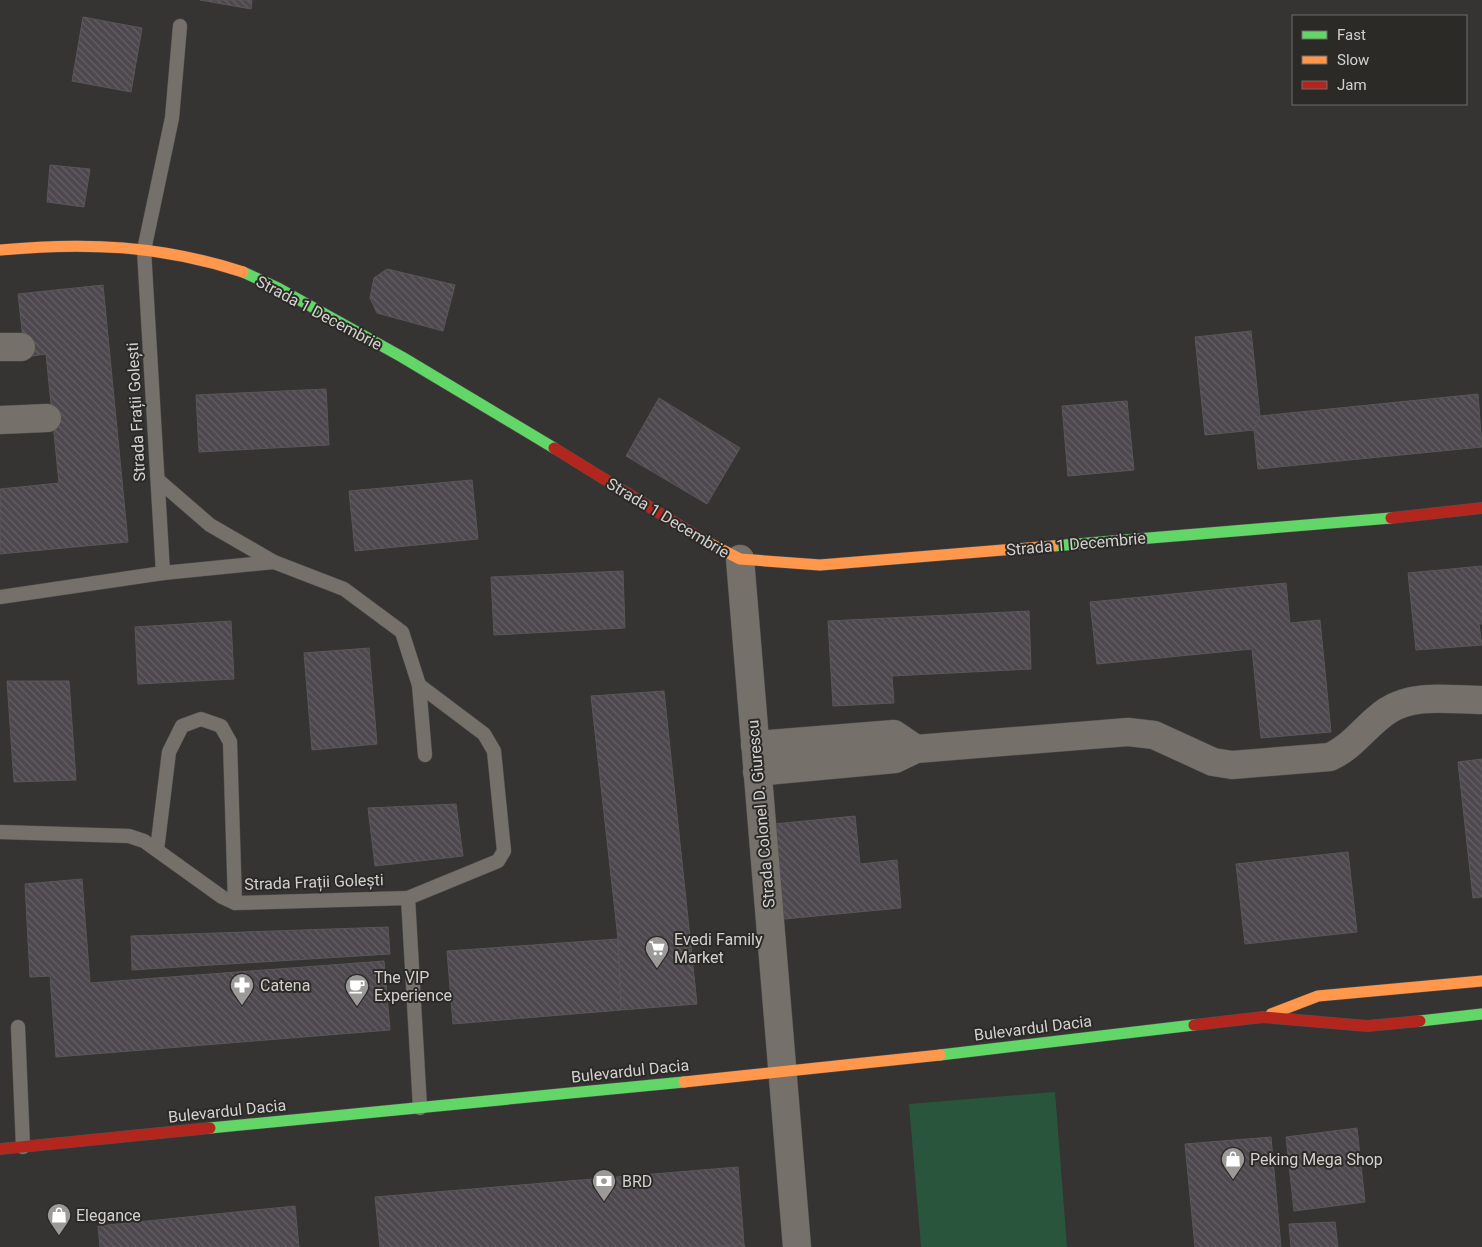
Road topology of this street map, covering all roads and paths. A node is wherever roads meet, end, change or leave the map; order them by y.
1 (180, 26) dead end
2 (0, 250) edge
3 (144, 250) junction
4 (46, 418) dead end
5 (0, 420) edge
6 (158, 480) junction
7 (1482, 508) edge
8 (740, 560) junction
9 (274, 562) junction
10 (164, 573) junction
11 (0, 598) edge
12 (419, 685) junction
13 (1482, 700) edge
14 (755, 745) junction
15 (916, 748) junction
16 (424, 755) dead end
17 (757, 772) junction
18 (0, 832) edge
19 (156, 850) junction
20 (408, 898) junction
21 (235, 903) junction
22 (1482, 981) edge
23 (1482, 1014) edge
24 (1263, 1017) junction
25 (18, 1026) dead end
26 (781, 1072) junction
27 (420, 1108) junction
28 (23, 1147) junction
29 (0, 1149) edge
30 (797, 1247) edge

1 - 3 lane, Strada Frații Golești
2 - 3 main road, Strada 1 Decembrie
3 - 6 lane, Strada Frații Golești
3 - 8 main road, Strada 1 Decembrie
4 - 5 street
6 - 9 lane
6 - 10 lane, Strada Frații Golești
7 - 8 main road, Strada 1 Decembrie
8 - 14 street, Strada Colonel D. Giurescu
9 - 10 lane
9 - 12 lane
10 - 11 lane
12 - 16 lane
12 - 20 lane
13 - 15 street
14 - 15 street
14 - 17 street, Strada Colonel D. Giurescu
15 - 17 street
17 - 26 street, Strada Colonel D. Giurescu
18 - 19 lane, Strada Frații Golești
19 - 21 lane, Strada Frații Golești
19 - 21 lane
20 - 21 lane, Strada Frații Golești
20 - 27 lane
22 - 24 main road, Bulevardul Dacia
23 - 24 main road, Bulevardul Dacia
24 - 26 main road, Bulevardul Dacia
25 - 28 lane
26 - 27 main road, Bulevardul Dacia
26 - 30 street, Strada Colonel D. Giurescu
27 - 28 main road, Bulevardul Dacia
28 - 29 main road, Bulevardul Dacia

